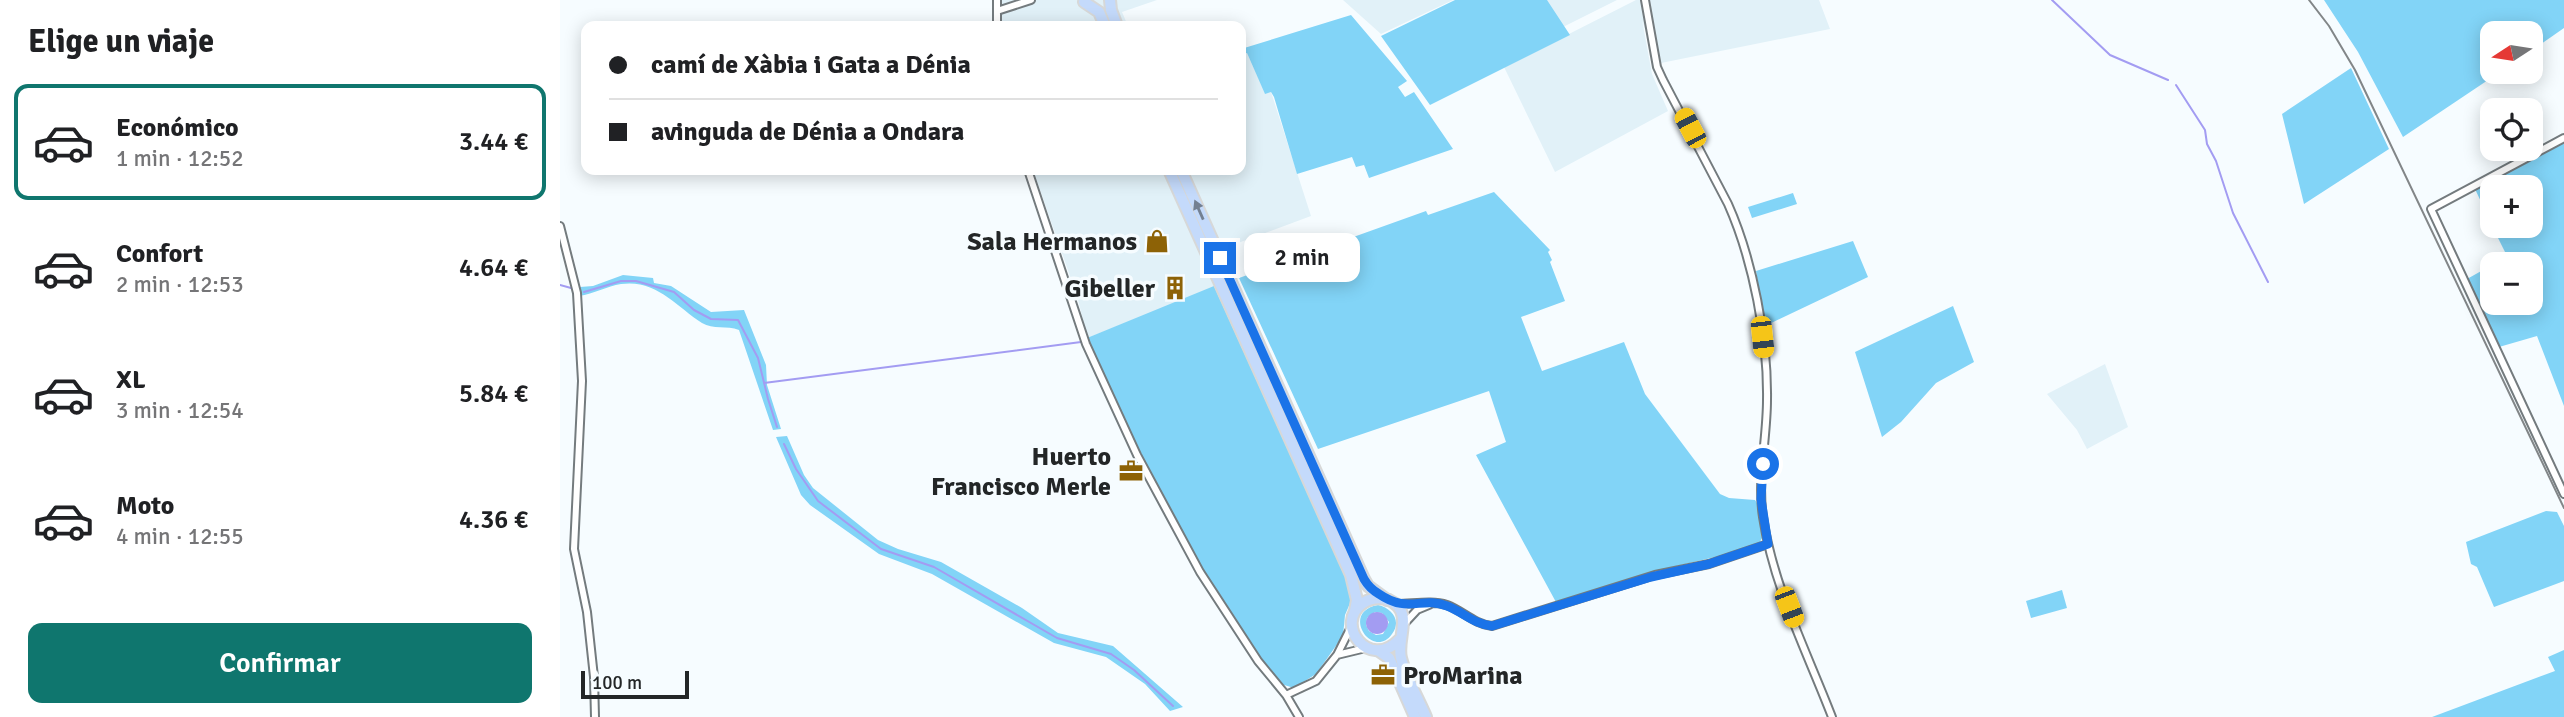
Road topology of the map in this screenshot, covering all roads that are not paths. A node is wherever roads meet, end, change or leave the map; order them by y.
1 (997, 0) edge
2 (1031, 0) edge
3 (1097, 0) edge
4 (1110, 0) edge
5 (1645, 0) edge
6 (1082, 1) edge
7 (997, 11) junction
8 (997, 21) edge
9 (1103, 21) edge
10 (1116, 21) edge
11 (2564, 138) edge
12 (1030, 175) edge
13 (1171, 175) edge
14 (1183, 175) edge
15 (560, 226) edge
16 (2564, 494) edge
17 (1768, 544) junction
18 (1391, 602) junction
19 (1433, 603) junction
20 (1355, 611) junction
21 (1404, 624) junction
22 (1352, 625) junction
23 (1399, 640) junction
24 (1367, 648) junction
25 (1379, 651) junction
26 (1337, 655) junction
27 (1286, 695) junction
28 (595, 717) edge
29 (1298, 717) edge
30 (1415, 717) edge
31 (1426, 717) edge
32 (1832, 717) edge

1 - 7 street
2 - 7 street
3 - 6 main road
4 - 10 main road
5 - 17 street
6 - 9 main road
7 - 8 street
11 - 16 street
12 - 27 street
13 - 20 main road
18 -> 14 main road
15 - 28 street
17 - 19 street
17 - 32 street
18 - 19 street
18 - 20 main road
18 - 21 main road
19 - 21 street
20 - 22 main road
21 - 23 main road
22 - 24 main road
22 - 26 street
23 - 25 main road
23 - 31 main road
24 - 25 main road
24 - 26 street
25 - 30 main road
26 - 27 street
27 - 29 street

